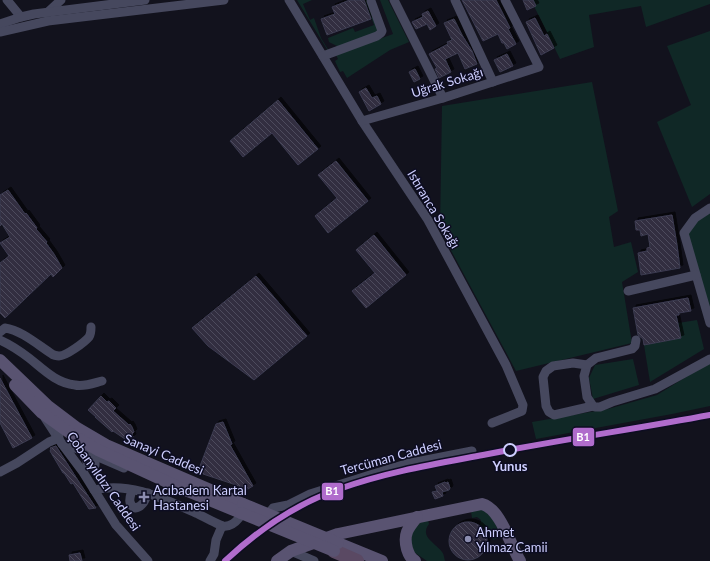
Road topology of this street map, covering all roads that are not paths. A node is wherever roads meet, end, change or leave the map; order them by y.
1 (7, 0) edge
2 (61, 0) edge
3 (146, 0) edge
4 (224, 0) edge
5 (289, 0) edge
6 (394, 0) edge
7 (455, 0) edge
8 (505, 0) edge
9 (371, 1) edge
10 (21, 17) junction
11 (48, 17) junction
12 (0, 24) edge
13 (0, 32) edge
14 (323, 56) junction
15 (493, 82) junction
16 (443, 98) junction
17 (362, 121) junction
18 (710, 208) edge
19 (696, 276) junction
20 (628, 291) dead end
21 (710, 323) edge
22 (91, 327) dead end
23 (0, 332) edge
24 (0, 340) edge
25 (636, 340) dead end
26 (710, 359) edge
27 (0, 360) edge
28 (587, 365) junction
29 (0, 370) edge
30 (102, 381) dead end
31 (593, 406) junction
32 (42, 413) junction
33 (57, 419) junction
34 (492, 423) dead end
35 (61, 441) junction
36 (472, 451) dead end
37 (0, 472) edge
38 (94, 490) junction
39 (132, 490) junction
40 (148, 493) junction
41 (241, 512) junction
42 (417, 517) junction
43 (222, 526) junction
44 (336, 547) junction
45 (292, 551) junction
46 (148, 561) edge
47 (210, 561) edge
48 (277, 561) edge
49 (314, 561) edge
50 (348, 561) edge
51 (357, 561) edge
52 (382, 561) edge
53 (415, 561) edge
54 (520, 561) edge

1 - 10 street
2 - 11 street
3 - 11 street
4 - 11 street
5 - 14 street, Istıranca Sokağı
6 - 16 street
7 - 15 street
8 - 15 street, Uğrak Sokağı
9 - 14 street
10 - 11 street
10 - 12 street
11 - 13 street
14 - 17 street, Istıranca Sokağı
15 - 16 street, Uğrak Sokağı
16 - 17 street, Uğrak Sokağı
17 - 34 street, Istıranca Sokağı
18 - 19 street
19 - 20 street
19 - 21 street
22 - 23 street
24 - 30 street
25 - 28 street
26 - 31 street
27 - 33 main road, Sanayi Caddesi
28 - 31 street
28 - 31 street
29 - 32 main road, Sanayi Caddesi
32 - 33 main road, Sanayi Caddesi
32 - 35 street, Çobanyıldızı Caddesi
33 - 35 street
33 - 41 main road, Sanayi Caddesi
35 - 37 street
35 - 38 street, Çobanyıldızı Caddesi
35 - 41 street
36 - 41 street, Tercüman Caddesi
38 - 39 street
38 - 46 street, Çobanyıldızı Caddesi
39 - 40 street
39 - 40 street
40 - 43 street
41 - 43 street
41 - 44 main road, Sanayi Caddesi, bridge
42 - 45 main road
42 - 53 main road
42 - 54 main road
43 - 47 street
44 - 50 highway
44 - 51 highway
44 - 52 main road, Sanayi Caddesi
45 - 48 main road
45 - 49 street

